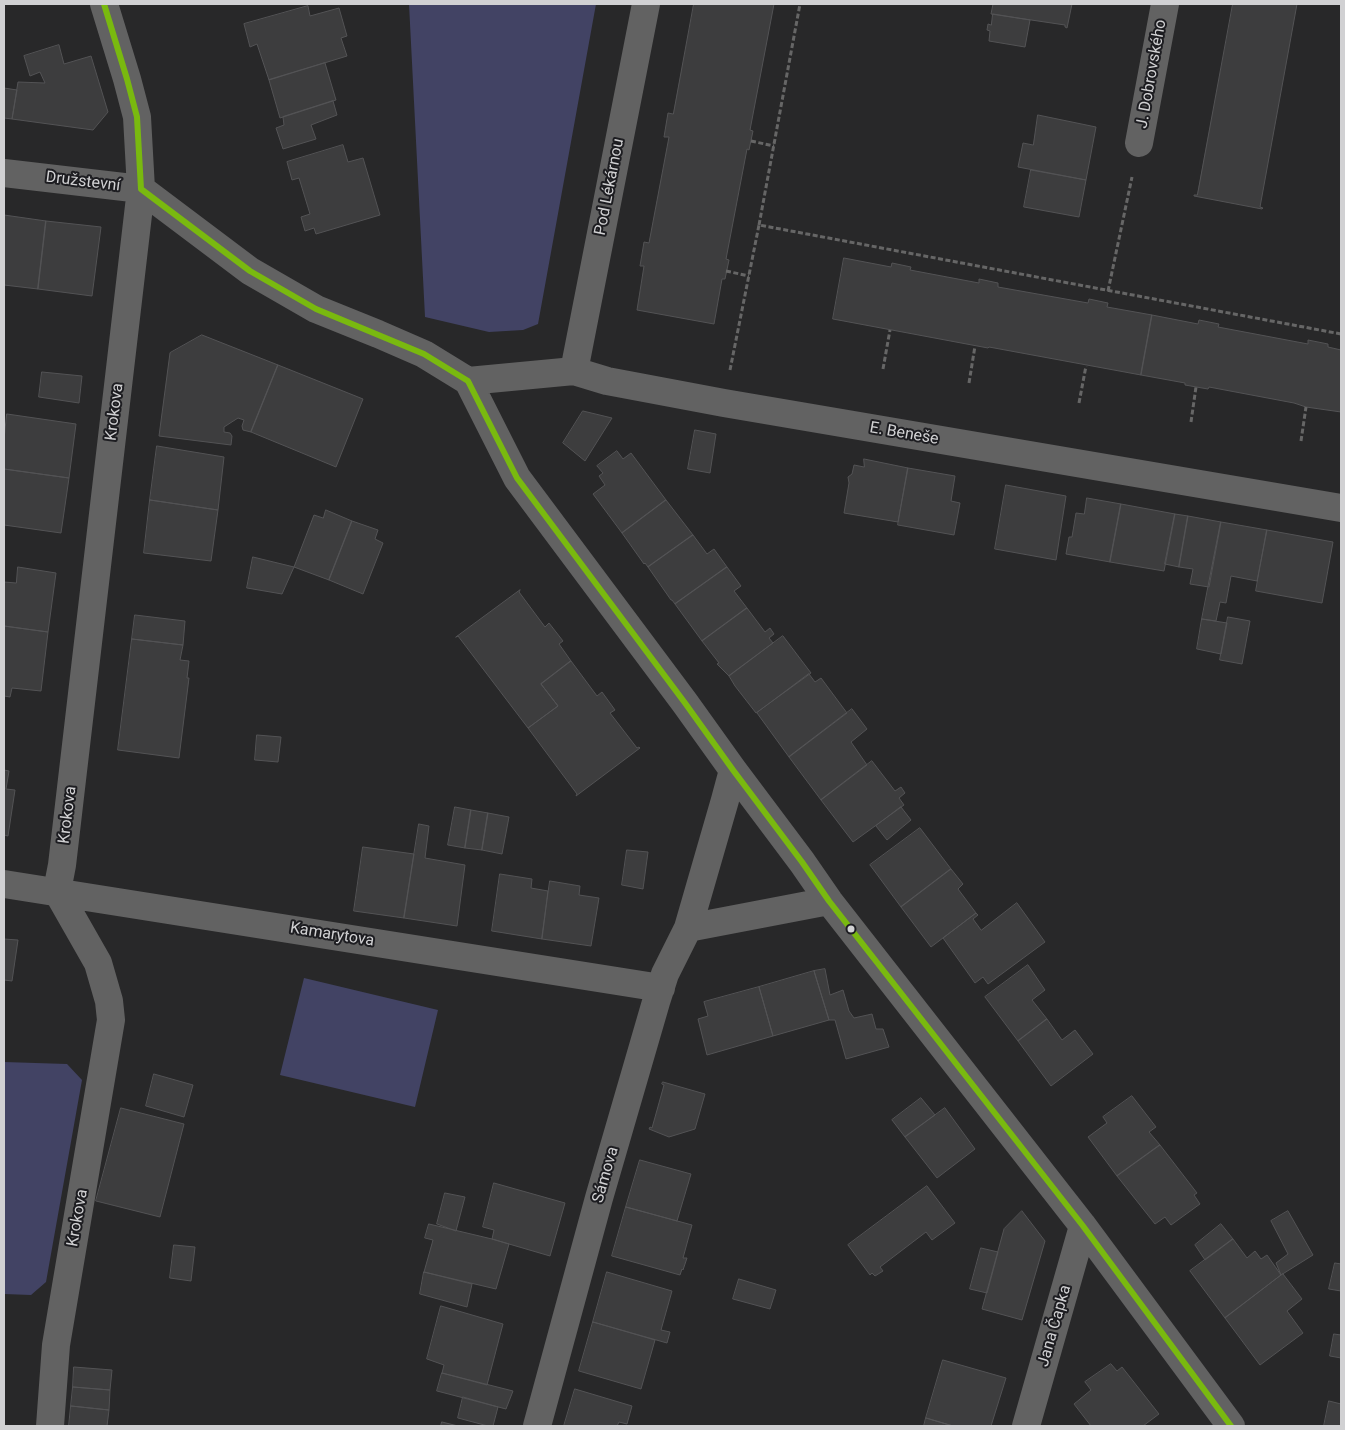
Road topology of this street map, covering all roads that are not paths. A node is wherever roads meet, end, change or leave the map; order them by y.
1 (104, 4) edge
2 (646, 4) edge
3 (1165, 4) edge
4 (1139, 143) road end
5 (4, 173) edge
6 (140, 189) junction
7 (574, 370) junction
8 (468, 381) junction
9 (1341, 508) edge
10 (732, 770) junction
11 (4, 884) edge
12 (57, 891) junction
13 (829, 901) junction
14 (688, 928) junction
15 (661, 988) junction
16 (1083, 1226) junction
17 (50, 1426) edge
18 (537, 1426) edge
19 (1026, 1426) edge
20 (1231, 1426) edge

1 - 6 street, Krokova
2 - 7 street, Pod Lékárnou
3 - 4 street, J. Dobrovského
5 - 6 street, Družstevní
6 - 8 street, Družstevní
6 - 12 street, Krokova
7 - 8 street, E. Beneše
7 - 9 street, E. Beneše
8 - 10 street
10 - 13 street
10 - 14 street, Sámova
11 - 12 street, Kamarytova
12 - 15 street, Kamarytova
12 - 17 street, Krokova
13 - 14 street
13 - 16 street
14 - 15 street, Sámova
15 - 18 street, Sámova
16 - 19 street, Jana Čapka
16 - 20 street

